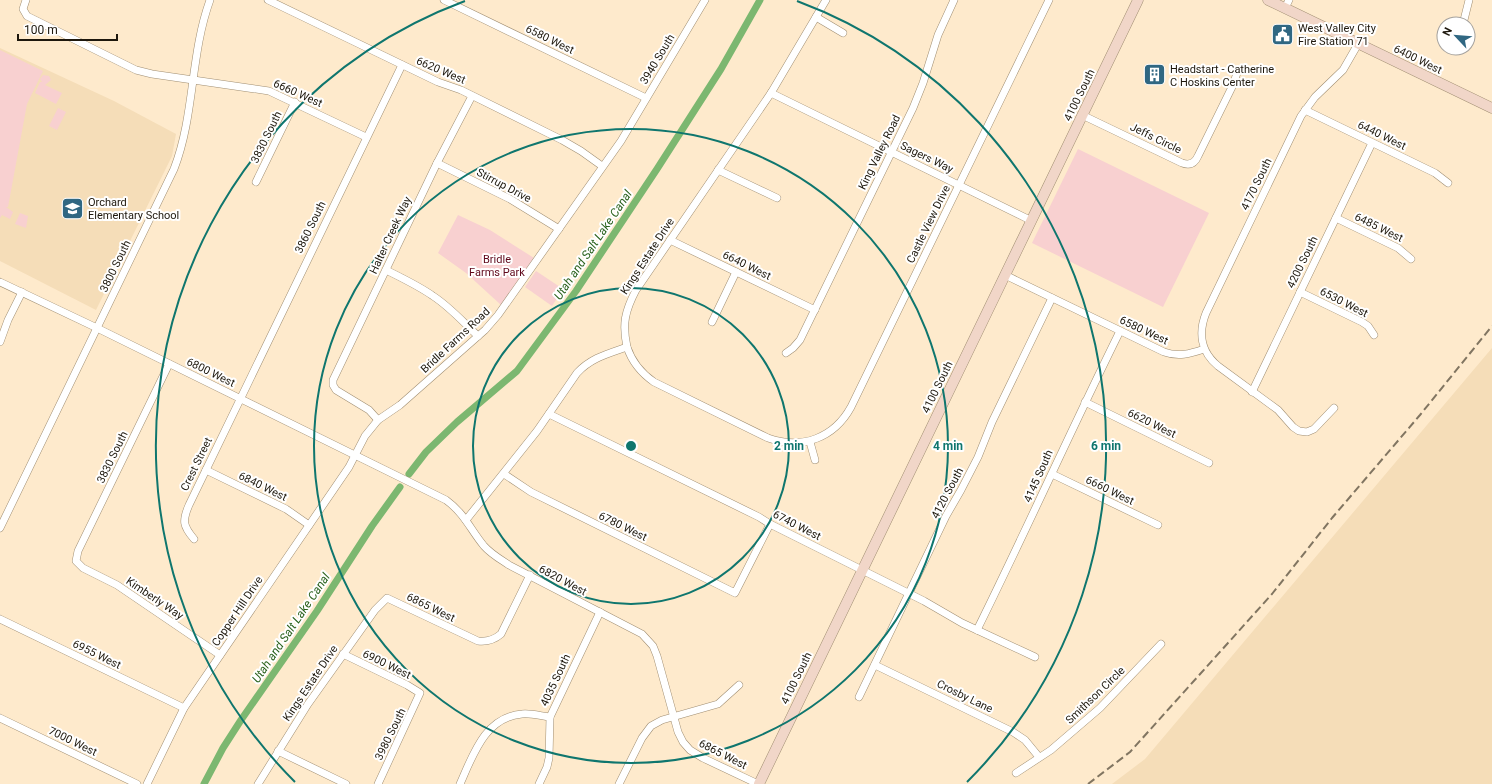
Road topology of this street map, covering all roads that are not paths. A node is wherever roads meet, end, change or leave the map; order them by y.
1 (26, 0) edge
2 (210, 0) edge
3 (268, 0) edge
4 (444, 0) edge
5 (705, 0) edge
6 (826, 0) edge
7 (954, 0) edge
8 (1049, 0) edge
9 (1138, 0) edge
10 (1268, 0) edge
11 (1469, 0) edge
12 (1287, 4) edge
13 (1465, 16) edge
14 (816, 18) junction
15 (843, 33) dead end
16 (1358, 44) junction
17 (402, 65) junction
18 (1238, 70) dead end
19 (192, 80) junction
20 (771, 93) junction
21 (472, 96) junction
22 (646, 98) junction
23 (295, 102) junction
24 (1492, 108) edge
25 (1305, 110) junction
26 (1082, 115) junction
27 (627, 130) joint
28 (366, 137) junction
29 (1372, 143) junction
30 (892, 152) junction
31 (437, 163) junction
32 (602, 166) junction
33 (718, 170) junction
34 (256, 182) dead end
35 (1448, 183) dead end
36 (959, 185) junction
37 (777, 198) dead end
38 (1336, 218) junction
39 (1032, 221) junction
40 (559, 229) junction
41 (670, 240) junction
42 (1410, 259) dead end
43 (386, 270) junction
44 (736, 272) junction
45 (1005, 275) junction
46 (0, 282) edge
47 (22, 292) junction
48 (1300, 292) junction
49 (1052, 298) junction
50 (815, 310) junction
51 (712, 322) dead end
52 (97, 328) junction
53 (1120, 331) junction
54 (1374, 335) dead end
55 (478, 336) junction
56 (0, 342) edge
57 (627, 347) junction
58 (1204, 349) junction
59 (786, 353) dead end
60 (169, 364) junction
61 (1252, 392) junction
62 (240, 398) junction
63 (1085, 402) junction
64 (1334, 408) dead end
65 (549, 414) junction
66 (378, 420) junction
67 (810, 442) junction
68 (355, 456) junction
69 (815, 460) dead end
70 (1209, 463) dead end
71 (206, 470) junction
72 (504, 474) junction
73 (1052, 474) junction
74 (412, 483) joint
75 (466, 520) junction
76 (770, 524) junction
77 (310, 525) junction
78 (1158, 525) dead end
79 (0, 528) edge
80 (194, 539) dead end
81 (76, 561) joint
82 (862, 570) junction
83 (530, 575) junction
84 (908, 594) junction
85 (387, 598) joint
86 (600, 612) junction
87 (0, 619) edge
88 (977, 630) junction
89 (1161, 644) dead end
90 (343, 654) junction
91 (220, 655) junction
92 (1035, 657) dead end
93 (875, 665) junction
94 (739, 685) dead end
95 (420, 694) joint
96 (859, 697) dead end
97 (184, 708) junction
98 (674, 716) junction
99 (550, 717) junction
100 (0, 718) edge
101 (278, 751) junction
102 (1039, 757) junction
103 (1016, 773) dead end
104 (137, 784) edge
105 (147, 784) edge
106 (258, 784) edge
107 (346, 784) edge
108 (378, 784) edge
109 (460, 784) edge
110 (539, 784) edge
111 (619, 784) edge
112 (758, 784) edge

1 - 19 street, 6660 West
2 - 19 street, 3800 South
3 - 17 street, 6620 West
4 - 22 street, 6580 West
5 - 22 street, 3940 South
6 - 14 street, Kings Estate Drive
7 - 30 street, King Valley Road
8 - 36 street, Castle View Drive
9 - 26 main road, 4100 South
10 - 12 main road, 6400 West
11 - 13 street
12 - 16 main road, 6400 West
14 - 15 street
14 - 20 street, Kings Estate Drive
16 - 24 main road, 6400 West
16 - 25 street, 4170 South
17 - 21 street, 6620 West
17 - 28 street, 3860 South
18 - 26 street, Jeffs Circle
19 - 23 street, 6660 West
19 - 52 street, 3800 South
20 - 30 street, Sagers Way
20 - 33 street, Kings Estate Drive
21 - 31 street, Halter Creek Way
21 - 32 street, 6620 West
22 - 27 street, 3940 South
23 - 28 street, 6660 West
23 - 34 street, 3830 South
25 - 29 street, 6440 West
25 - 58 street, 4170 South
26 - 39 main road, 4100 South
27 - 32 street, Bridle Farms Road
28 - 62 street, 3860 South
29 - 35 street, 6440 West
29 - 38 street, 4200 South
30 - 36 street, Sagers Way
30 - 50 street, King Valley Road
31 - 40 street, Stirrup Drive
31 - 43 street, Halter Creek Way
32 - 40 street, Bridle Farms Road
33 - 37 street
33 - 41 street, Kings Estate Drive
36 - 39 street, Sagers Way
36 - 67 street, Castle View Drive
38 - 42 street, 6485 West
38 - 48 street, 4200 South
39 - 45 main road, 4100 South
40 - 55 street, Bridle Farms Road
41 - 44 street, 6640 West
41 - 57 street, Kings Estate Drive
43 - 55 street
43 - 66 street, Halter Creek Way
44 - 50 street, 6640 West
44 - 51 street
45 - 49 street, 6580 West
45 - 82 main road, 4100 South
46 - 47 street, 6800 West
47 - 52 street, 6800 West
47 - 56 street
48 - 54 street, 6530 West
48 - 61 street, 4200 South
49 - 53 street, 6580 West
49 - 84 street, 4120 South
50 - 59 street, King Valley Road
52 - 60 street, 6800 West
52 - 79 street, 3800 South
53 - 58 street, 6580 West
53 - 63 street, 4145 South
55 - 66 street, Bridle Farms Road
57 - 65 street
57 - 67 street, Castle View Drive
58 - 61 street
60 - 62 street, 6800 West
60 - 81 street, 3830 South
61 - 64 street
62 - 68 street, 6800 West
62 - 71 street, Crest Street
63 - 70 street, 6620 West
63 - 73 street, 4145 South
65 - 72 street
65 - 76 street, 6740 West
66 - 68 street, Bridle Farms Road
67 - 69 street
68 - 74 street, 6800 West
68 - 77 street, Copper Hill Drive
71 - 77 street, 6840 West
71 - 80 street, Crest Street
72 - 75 street
72 - 76 street, 6780 West
73 - 78 street, 6660 West
73 - 88 street, 4145 South
74 - 75 street, 6820 West
75 - 83 street, 6820 West
76 - 82 street, 6740 West
77 - 91 street, Copper Hill Drive
81 - 91 street, Kimberly Way
82 - 84 street, 6740 West
82 - 112 main road, 4100 South
83 - 85 street, 6865 West
83 - 86 street, 6820 West
84 - 88 street, 6740 West
84 - 93 street, 4120 South
85 - 90 street, Kings Estate Drive
86 - 98 street, 6820 West
86 - 99 street, 4035 South
87 - 97 street, 6955 West
88 - 92 street, 6740 West
89 - 102 street, Smithson Circle
90 - 95 street, 6900 West
90 - 101 street, Kings Estate Drive
91 - 97 street, Copper Hill Drive
93 - 96 street, 4120 South
93 - 102 street, Crosby Lane
94 - 98 street
95 - 108 street, 3980 South
97 - 105 street, Copper Hill Drive
98 - 111 street
98 - 112 street, 6865 West
99 - 109 street
99 - 110 street, 4035 South
100 - 104 street, 7000 West
101 - 106 street, Kings Estate Drive
101 - 107 street
102 - 103 street, Smithson Circle

